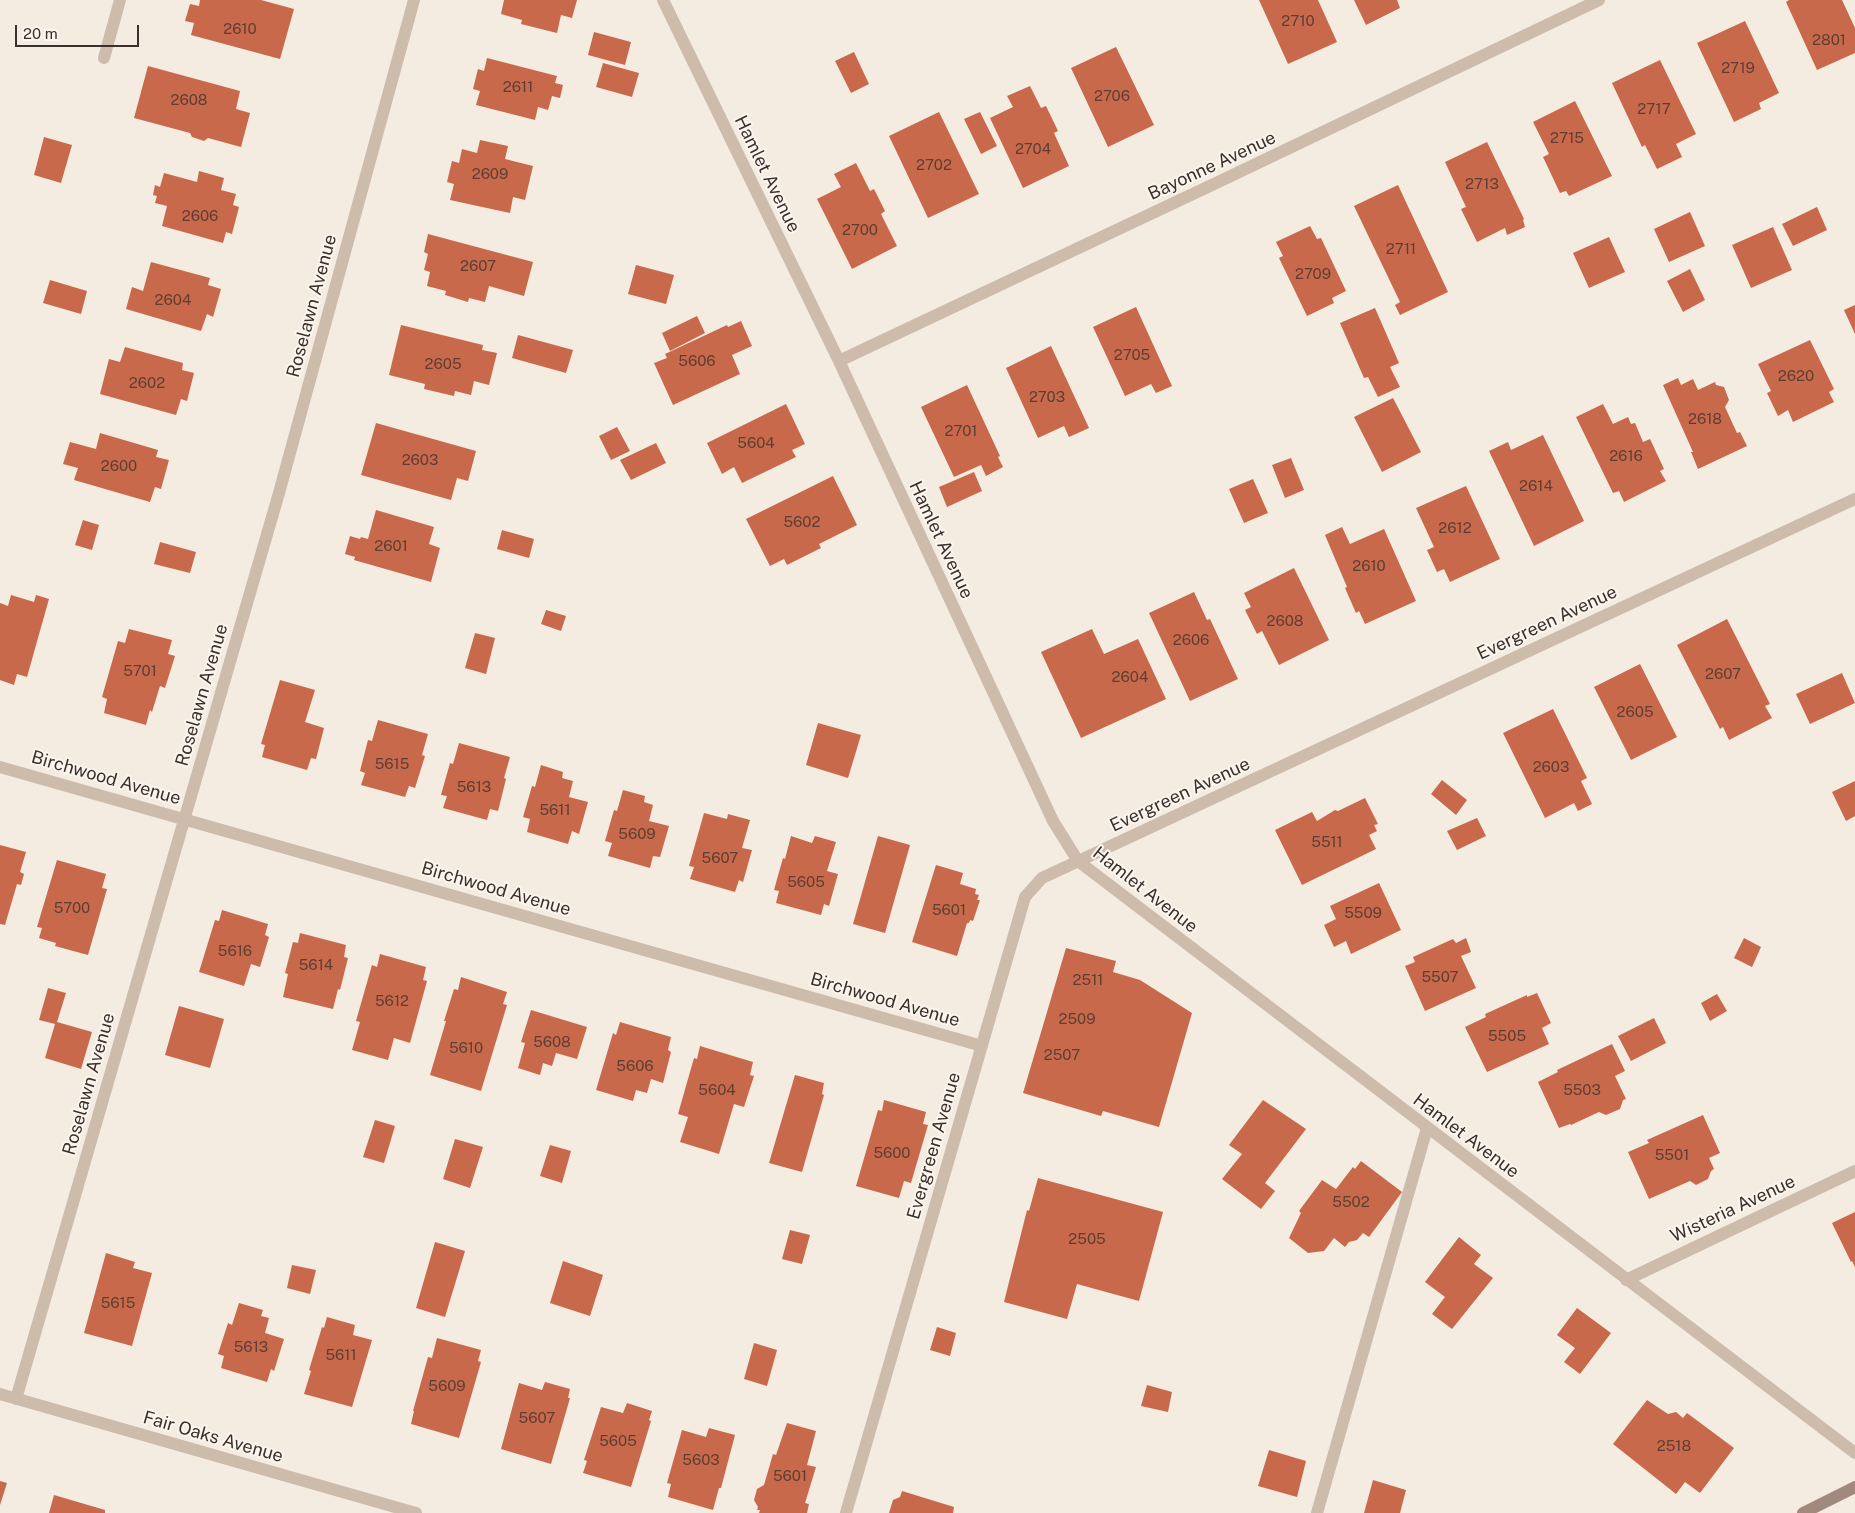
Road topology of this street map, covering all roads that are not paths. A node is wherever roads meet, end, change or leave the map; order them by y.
1 (120, 0) edge
2 (414, 0) edge
3 (663, 0) edge
4 (1599, 0) edge
5 (104, 58) dead end
6 (839, 362) junction
7 (1855, 498) edge
8 (0, 766) edge
9 (184, 818) junction
10 (1078, 862) junction
11 (982, 1046) junction
12 (1427, 1128) junction
13 (1855, 1170) edge
14 (1626, 1280) junction
15 (0, 1394) edge
16 (16, 1399) junction
17 (1855, 1453) edge
18 (1855, 1487) edge
19 (416, 1513) edge
20 (846, 1513) edge
21 (1316, 1513) edge
22 (1803, 1513) edge

1 - 5 street
2 - 9 street, Roselawn Avenue
3 - 6 street, Hamlet Avenue
4 - 6 street, Bayonne Avenue
6 - 10 street, Hamlet Avenue
7 - 10 street, Evergreen Avenue
8 - 9 street, Birchwood Avenue
9 - 11 street, Birchwood Avenue
9 - 16 street, Roselawn Avenue
10 - 11 street, Evergreen Avenue
10 - 12 street, Hamlet Avenue
11 - 20 street, Evergreen Avenue
12 - 14 street, Hamlet Avenue
12 - 21 street
13 - 14 street, Wisteria Avenue
14 - 17 street, Hamlet Avenue
15 - 16 street, Fair Oaks Avenue
16 - 19 street, Fair Oaks Avenue
18 - 22 street

